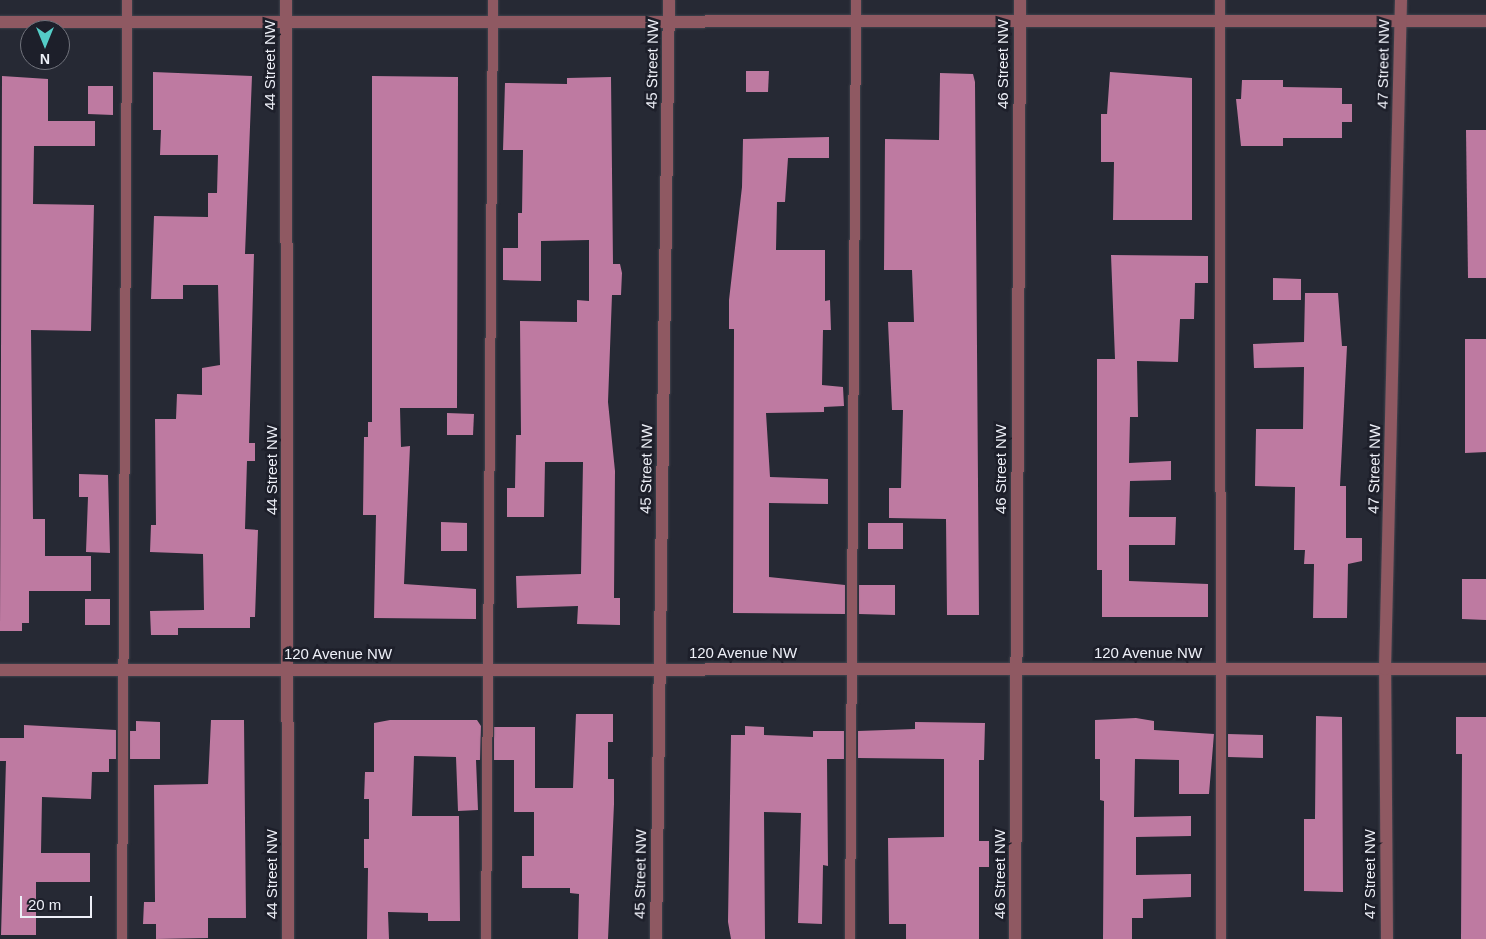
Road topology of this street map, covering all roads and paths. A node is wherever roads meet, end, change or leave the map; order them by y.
1 (127, 0) edge
2 (286, 0) edge
3 (493, 0) edge
4 (669, 0) edge
5 (856, 0) edge
6 (1020, 0) edge
7 (1220, 0) edge
8 (1401, 0) edge
9 (1020, 21) junction
10 (1220, 21) junction
11 (1401, 21) junction
12 (1486, 21) edge
13 (0, 22) edge
14 (127, 22) junction
15 (286, 22) junction
16 (493, 22) junction
17 (669, 22) junction
18 (856, 22) junction
19 (854, 669) junction
20 (1017, 669) junction
21 (1222, 669) junction
22 (1385, 669) junction
23 (1486, 669) edge
24 (0, 670) edge
25 (125, 670) junction
26 (290, 670) junction
27 (488, 670) junction
28 (659, 670) junction
29 (122, 939) edge
30 (288, 939) edge
31 (486, 939) edge
32 (656, 939) edge
33 (850, 939) edge
34 (1016, 939) edge
35 (1221, 939) edge
36 (1386, 939) edge

1 - 14 lane
2 - 15 street, 44 Street NW
3 - 16 lane
4 - 17 street, 45 Street NW
5 - 18 lane
6 - 9 street, 46 Street NW
7 - 10 lane
8 - 11 street, 47 Street NW
9 - 10 street
9 - 18 street
9 - 20 street, 46 Street NW
10 - 11 street
10 - 21 lane
11 - 12 street
11 - 22 street, 47 Street NW
13 - 14 street
14 - 15 street
14 - 25 lane
15 - 16 street
15 - 26 street, 44 Street NW
16 - 17 street
16 - 27 lane
17 - 18 street
17 - 28 street, 45 Street NW
18 - 19 lane
19 - 20 street, 120 Avenue NW
19 - 28 street, 120 Avenue NW
19 - 33 lane
20 - 21 street, 120 Avenue NW
20 - 34 street, 46 Street NW
21 - 22 street, 120 Avenue NW
21 - 35 lane
22 - 23 street, 120 Avenue NW
22 - 36 street, 47 Street NW
24 - 25 street, 120 Avenue NW
25 - 26 street, 120 Avenue NW
25 - 29 lane
26 - 27 street, 120 Avenue NW
26 - 30 street, 44 Street NW
27 - 28 street, 120 Avenue NW
27 - 31 lane
28 - 32 street, 45 Street NW

